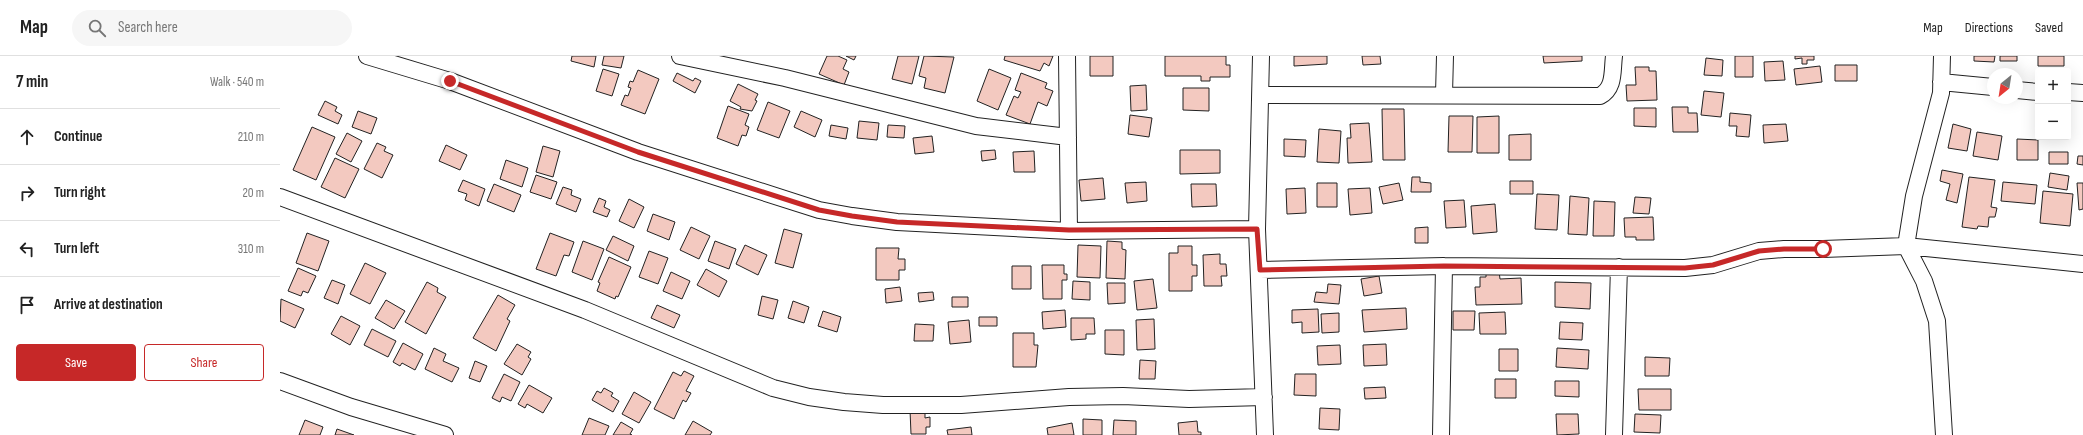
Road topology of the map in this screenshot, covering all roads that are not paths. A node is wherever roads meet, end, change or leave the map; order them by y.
1 (366, 56) edge
2 (680, 56) edge
3 (1067, 56) edge
4 (1261, 56) edge
5 (1445, 56) edge
6 (1614, 56) edge
7 (1942, 56) edge
8 (1941, 82) junction
9 (1987, 86) edge
10 (2023, 91) edge
11 (2035, 92) edge
12 (2071, 92) edge
13 (2083, 93) edge
14 (1444, 94) junction
15 (1261, 95) junction
16 (1068, 137) junction
17 (280, 197) edge
18 (1257, 229) junction
19 (1069, 230) junction
20 (1906, 246) junction
21 (2083, 264) edge
22 (1444, 266) junction
23 (1619, 267) junction
24 (1260, 270) junction
25 (280, 381) edge
26 (1264, 397) junction
27 (445, 435) edge
28 (1265, 435) edge
29 (1441, 435) edge
30 (1614, 435) edge
31 (1944, 435) edge

1 - 19 street
2 - 16 street
3 - 16 street
4 - 15 street
5 - 14 street
6 - 14 street
7 - 8 street
8 - 9 street
8 - 20 street
10 - 11 street
12 - 13 street
14 - 15 street
15 - 18 street
16 - 19 street
17 - 26 street
18 - 19 street
18 - 24 street
20 - 21 street
20 - 23 street
20 - 31 street
22 - 23 street
22 - 24 street
22 - 29 street
23 - 30 street
24 - 26 street
25 - 27 street
26 - 28 street

